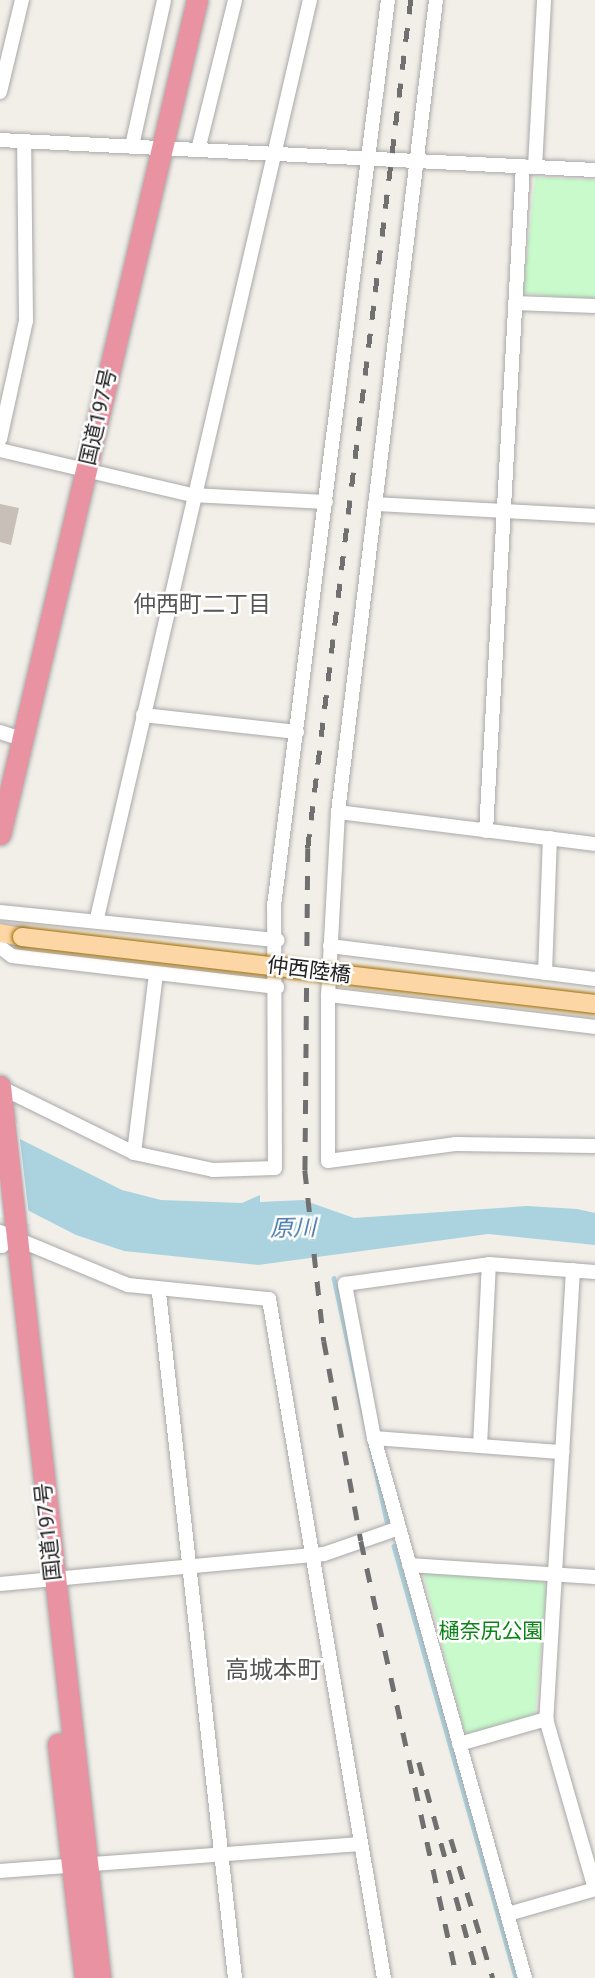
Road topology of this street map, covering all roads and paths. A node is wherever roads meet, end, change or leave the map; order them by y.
1 (22, 0) edge
2 (164, 0) edge
3 (197, 0) edge
4 (235, 0) edge
5 (310, 0) edge
6 (388, 0) edge
7 (436, 0) edge
8 (544, 0) edge
9 (0, 92) edge
10 (0, 140) edge
11 (24, 141) junction
12 (132, 146) junction
13 (162, 148) junction
14 (198, 150) junction
15 (270, 153) junction
16 (368, 158) junction
17 (417, 161) junction
18 (529, 166) junction
19 (595, 170) edge
20 (516, 303) junction
21 (595, 306) edge
22 (0, 439) edge
23 (0, 450) edge
24 (86, 470) junction
25 (192, 495) junction
26 (326, 502) junction
27 (375, 504) junction
28 (504, 511) junction
29 (595, 516) edge
30 (143, 715) junction
31 (0, 732) edge
32 (297, 732) junction
33 (22, 739) junction
34 (338, 812) junction
35 (486, 831) junction
36 (0, 834) edge
37 (550, 838) junction
38 (595, 844) edge
39 (0, 912) edge
40 (97, 918) junction
41 (0, 933) edge
42 (278, 940) junction
43 (330, 946) junction
44 (0, 947) edge
45 (545, 973) junction
46 (156, 974) junction
47 (595, 979) edge
48 (277, 987) junction
49 (328, 995) junction
50 (595, 1004) edge
51 (595, 1027) edge
52 (0, 1086) edge
53 (595, 1146) edge
54 (134, 1153) junction
55 (5, 1236) edge
56 (489, 1264) junction
57 (573, 1270) junction
58 (595, 1272) edge
59 (159, 1293) junction
60 (374, 1438) junction
61 (480, 1446) junction
62 (562, 1452) junction
63 (398, 1528) junction
64 (313, 1555) junction
65 (409, 1565) junction
66 (190, 1567) junction
67 (555, 1574) junction
68 (595, 1577) edge
69 (46, 1580) junction
70 (0, 1584) edge
71 (545, 1719) junction
72 (459, 1744) junction
73 (360, 1844) junction
74 (222, 1854) junction
75 (78, 1865) junction
76 (0, 1871) edge
77 (595, 1889) edge
78 (508, 1914) junction
79 (85, 1978) edge
80 (100, 1978) edge
81 (235, 1978) edge
82 (384, 1978) edge
83 (525, 1978) edge

1 - 9 street
2 - 12 street
3 - 13 highway, 国道197号
4 - 14 street
5 - 15 street
6 - 16 street
7 - 17 street
8 - 18 street
10 - 11 street
11 - 12 street
11 - 22 street
12 - 13 street
13 - 14 street
13 - 24 highway, 国道197号
14 - 15 street
15 - 16 street
15 - 25 street
16 - 17 street
16 - 26 street
17 - 18 street
17 - 27 street
18 - 19 street
18 - 20 street
20 - 21 street
20 - 28 street
23 - 24 street
24 - 25 street
24 - 33 highway, 国道197号
25 - 26 street
25 - 30 street
26 - 32 street
27 - 28 street
27 - 34 street
28 - 29 street
28 - 35 street
30 - 32 street
30 - 40 street
31 - 33 street
32 - 42 street
33 - 36 highway, 国道197号
34 - 35 street
34 - 43 street
35 - 37 street
37 - 38 street
37 - 45 street
39 - 40 street
40 - 42 street
41 - 50 main road, 仲西陸橋, bridge
42 - 48 street
43 - 45 street
43 - 49 street
44 - 46 street
45 - 47 street
46 - 48 street
46 - 54 street
48 - 54 street
49 - 51 street
49 - 53 street
52 - 54 street
52 - 55 highway, 国道197号
55 - 59 street
55 - 69 highway, 国道197号
56 - 57 street
56 - 60 street
56 - 61 street
57 - 58 street
57 - 62 street
59 - 64 street
59 - 66 street
60 - 61 street
60 - 63 street
61 - 62 street
62 - 67 street
63 - 64 street
63 - 65 street
64 - 66 street
64 - 73 street
65 - 67 street
65 - 72 street
66 - 69 street
66 - 74 street
67 - 68 street
67 - 71 street
69 - 70 street
69 - 75 highway, 国道197号
71 - 72 street
71 - 77 street
72 - 78 street
73 - 74 street
73 - 82 street
74 - 75 street
74 - 81 street
75 - 76 street
75 - 79 highway, 国道197号
75 - 80 highway, 国道197号
77 - 78 street
78 - 83 street

